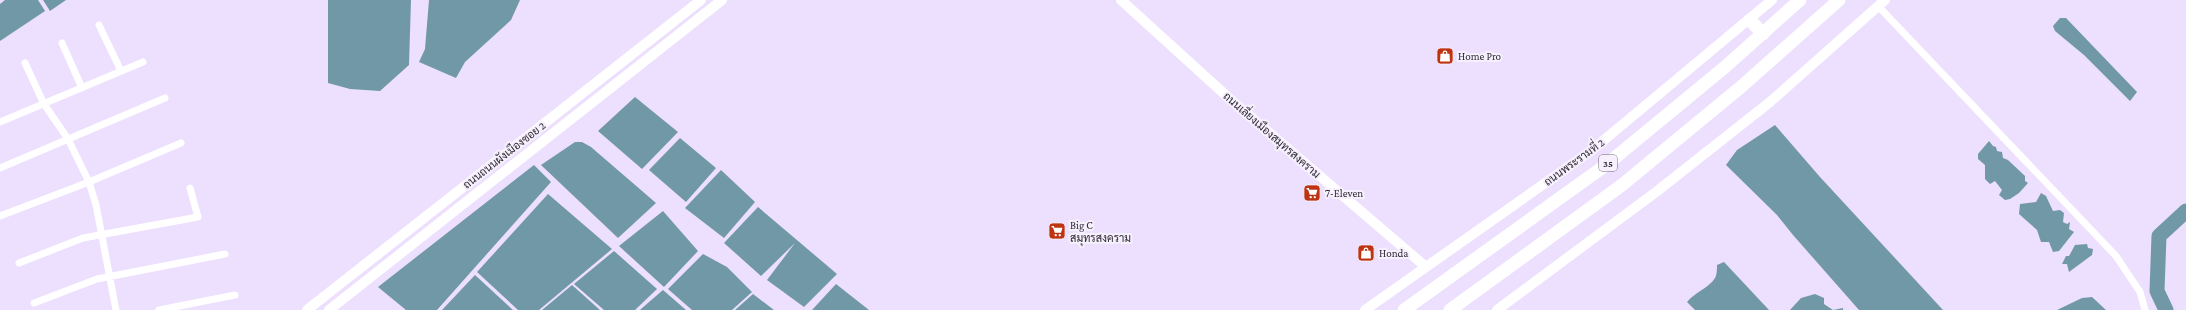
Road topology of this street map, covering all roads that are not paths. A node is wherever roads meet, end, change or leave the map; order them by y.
1 (701, 0) edge
2 (722, 0) edge
3 (1121, 0) edge
4 (1772, 0) edge
5 (1800, 0) edge
6 (1838, 0) edge
7 (1882, 3) edge
8 (1750, 20) junction
9 (99, 25) dead end
10 (1763, 34) junction
11 (62, 42) dead end
12 (143, 62) dead end
13 (25, 63) dead end
14 (121, 71) junction
15 (82, 88) junction
16 (165, 98) dead end
17 (44, 104) junction
18 (0, 122) edge
19 (68, 139) junction
20 (181, 143) dead end
21 (0, 168) edge
22 (89, 182) junction
23 (190, 188) dead end
24 (0, 216) edge
25 (101, 234) junction
26 (225, 254) dead end
27 (19, 263) dead end
28 (1426, 267) junction
29 (108, 276) junction
30 (235, 295) dead end
31 (34, 303) dead end
32 (116, 310) edge
33 (159, 310) edge
34 (307, 310) edge
35 (329, 310) edge
36 (1365, 310) edge
37 (1404, 310) edge
38 (1450, 310) edge
39 (1496, 310) edge
40 (2145, 310) edge

1 - 34 main road, ถนนถนนผังเมืองซอย 2
2 - 35 main road, ถนนถนนผังเมืองซอย 2
3 - 28 main road, ถนนเลี่ยงเมืองสมุทรสงคราม
4 - 8 main road, ถนนพระรามที่ 2 / 35
5 - 10 highway, ถนนพระรามที่ 2 / 35
6 - 38 highway, 35
7 - 39 main road
7 - 40 street
8 - 10 highway
8 - 28 main road, ถนนพระรามที่ 2 / 35
9 - 14 street
10 - 37 highway, ถนนพระรามที่ 2 / 35
11 - 15 street
12 - 14 street
13 - 17 street
14 - 15 street
15 - 17 street
16 - 19 street
17 - 18 street
17 - 19 street
19 - 21 street
19 - 22 street
20 - 22 street
22 - 24 street
22 - 25 street
23 - 25 street
25 - 27 street
25 - 29 street
26 - 29 street
28 - 36 main road, ถนนพระรามที่ 2 / 35
29 - 31 street
29 - 32 street
30 - 33 street

